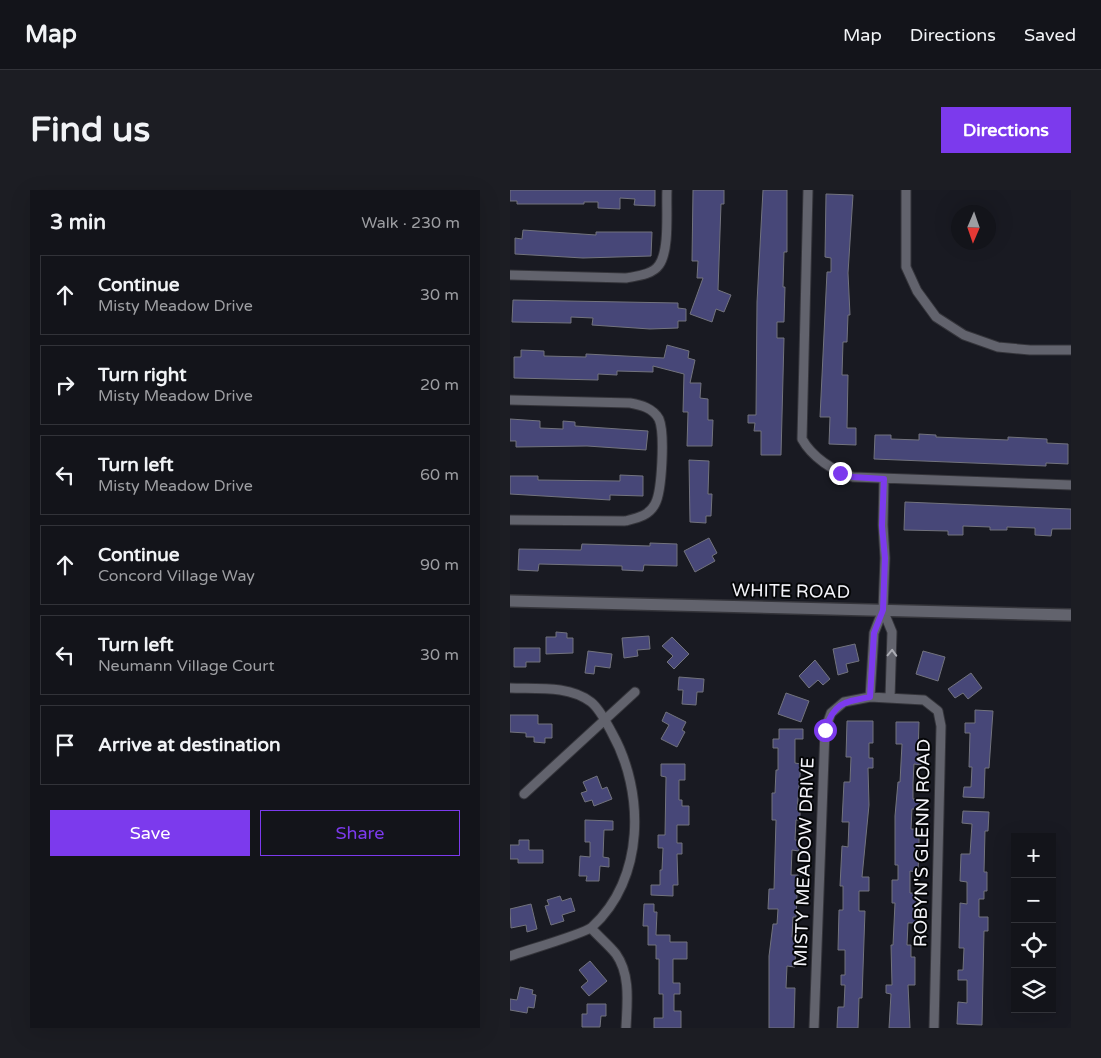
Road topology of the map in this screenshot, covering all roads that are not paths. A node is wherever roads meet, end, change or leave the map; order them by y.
1 (667, 190) edge
2 (808, 190) edge
3 (906, 190) edge
4 (510, 275) edge
5 (1071, 350) edge
6 (510, 400) edge
7 (884, 479) junction
8 (1071, 485) edge
9 (510, 520) edge
10 (510, 601) edge
11 (883, 610) junction
12 (1071, 614) edge
13 (510, 688) edge
14 (635, 692) dead end
15 (870, 697) junction
16 (890, 698) junction
17 (604, 719) junction
18 (524, 794) dead end
19 (591, 928) junction
20 (510, 956) edge
21 (626, 1028) edge
22 (814, 1028) edge
23 (934, 1028) edge

1 - 4 street
2 - 7 street
3 - 5 street
6 - 9 street
7 - 8 street
7 - 11 street
10 - 11 street, WHITE ROAD
11 - 12 street, WHITE ROAD
11 - 15 street
16 -> 11 street
13 - 17 street
14 - 17 street
15 - 16 street, MISTY MEADOW DRIVE
15 - 22 street, MISTY MEADOW DRIVE
16 - 23 street, ROBYN'S GLENN ROAD
17 - 18 street
17 - 19 street
19 - 20 street
19 - 21 street

